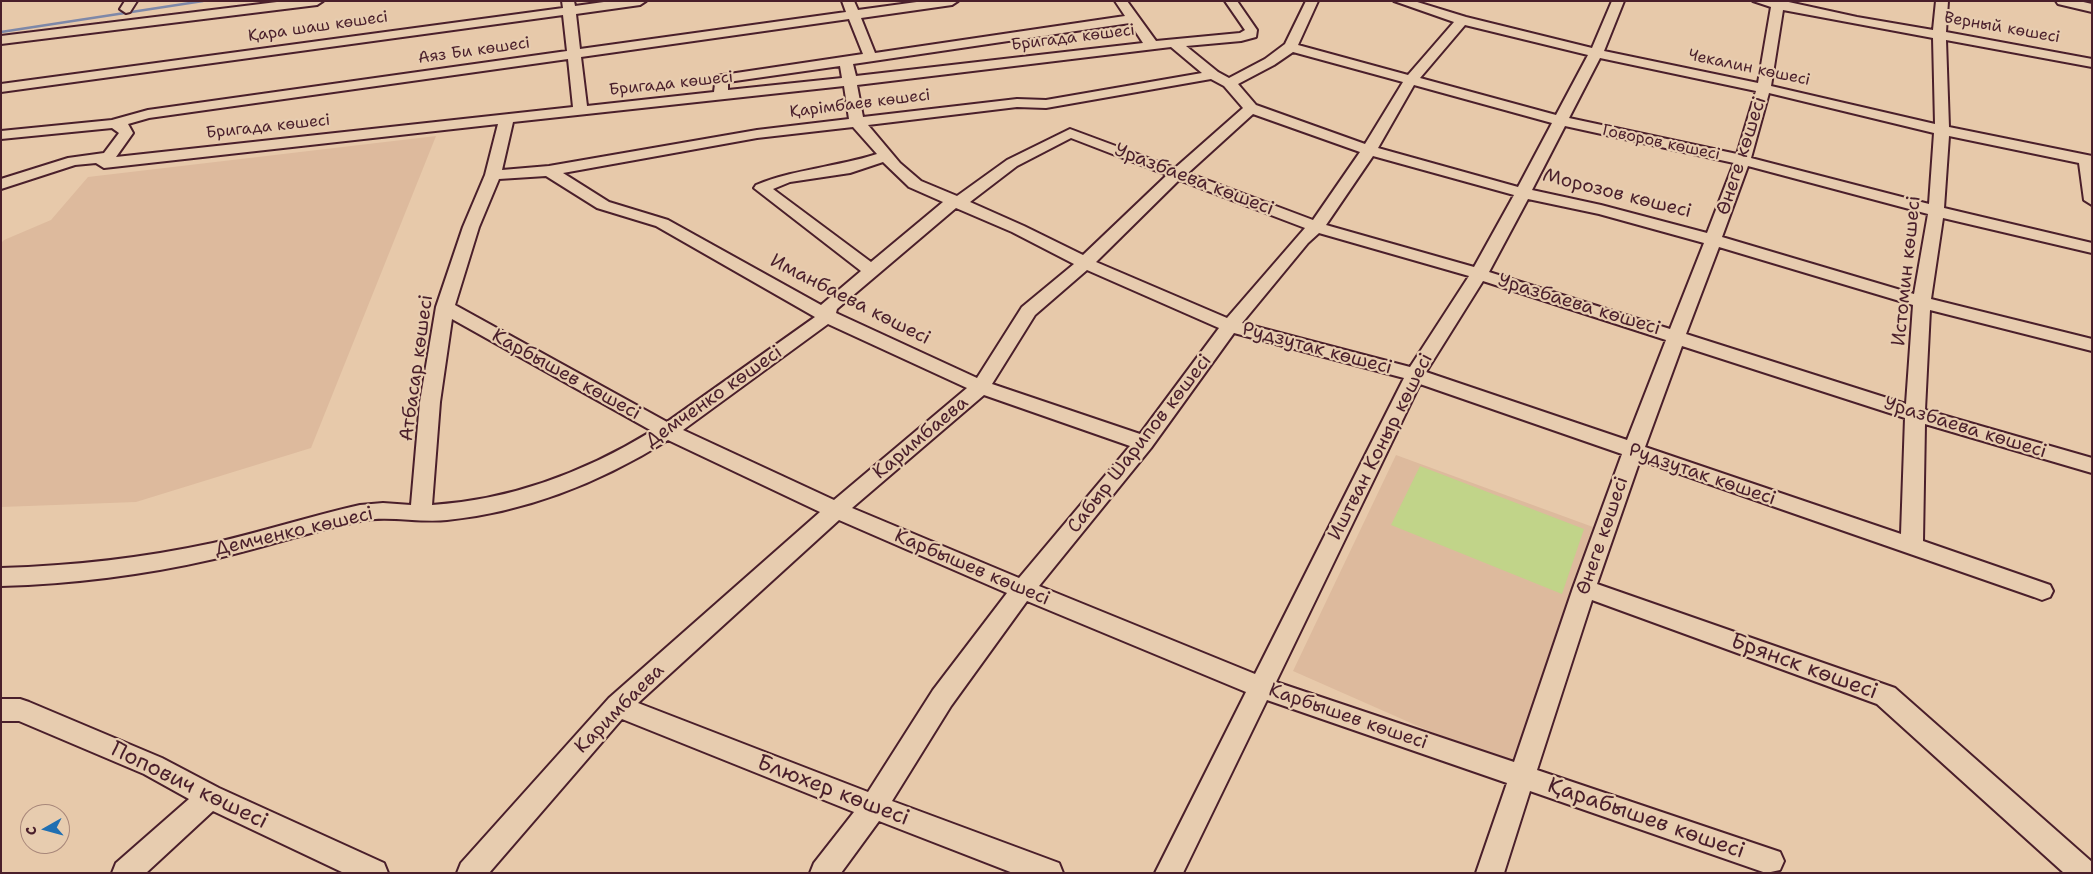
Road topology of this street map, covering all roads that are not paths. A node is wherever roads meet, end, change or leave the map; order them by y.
1 (317, 1) edge
2 (640, 1) edge
3 (848, 1) edge
4 (952, 1) edge
5 (1121, 1) edge
6 (1231, 1) edge
7 (1312, 1) edge
8 (1400, 1) edge
9 (1618, 1) edge
10 (1942, 1) edge
11 (2062, 1) edge
12 (1771, 3) edge
13 (568, 6) edge
14 (2092, 8) edge
15 (1458, 15) junction
16 (853, 16) junction
17 (1134, 19) junction
18 (1939, 34) junction
19 (1, 40) edge
20 (1174, 43) junction
21 (1154, 46) junction
22 (1291, 46) junction
23 (1596, 53) junction
24 (573, 56) junction
25 (870, 56) junction
26 (846, 60) junction
27 (2092, 63) edge
28 (1213, 75) junction
29 (852, 81) junction
30 (1410, 81) junction
31 (1229, 83) junction
32 (1, 88) edge
33 (1764, 88) junction
34 (721, 96) junction
35 (1251, 108) junction
36 (581, 111) junction
37 (507, 119) junction
38 (1561, 121) junction
39 (857, 122) junction
40 (113, 124) junction
41 (1942, 130) junction
42 (1070, 133) joint
43 (1, 135) edge
44 (1369, 150) junction
45 (887, 156) junction
46 (106, 160) junction
47 (1743, 160) junction
48 (2089, 160) edge
49 (549, 171) junction
50 (1177, 174) junction
51 (493, 175) junction
52 (1, 184) edge
53 (1523, 193) junction
54 (2092, 200) edge
55 (953, 202) junction
56 (1936, 211) junction
57 (1316, 227) junction
58 (1714, 240) junction
59 (2092, 248) edge
60 (1085, 263) junction
61 (872, 271) junction
62 (1479, 274) junction
63 (1922, 302) junction
64 (444, 308) junction
65 (826, 316) junction
66 (1230, 326) junction
67 (1678, 336) junction
68 (2092, 345) edge
69 (1414, 375) junction
70 (981, 387) junction
71 (1915, 414) junction
72 (669, 432) junction
73 (1144, 444) junction
74 (1633, 451) junction
75 (2092, 466) edge
76 (836, 510) junction
77 (421, 513) junction
78 (1912, 546) junction
79 (1, 577) edge
80 (1584, 588) junction
81 (1024, 590) junction
82 (2042, 591) dead end
83 (1260, 686) junction
84 (618, 706) junction
85 (1, 710) edge
86 (1522, 777) junction
87 (210, 797) junction
88 (874, 807) junction
89 (1770, 861) dead end
90 (126, 873) edge
91 (374, 873) edge
92 (471, 873) edge
93 (824, 873) edge
94 (1049, 873) edge
95 (1169, 873) edge
96 (1490, 873) edge
97 (2084, 873) edge

1 - 19 street
2 - 13 street, Қара шаш көшесі
3 - 16 street
4 - 16 street, Аяз Би көшесі
5 - 17 street
6 - 20 street, Бригада көшесі
7 - 22 street
8 - 15 street, Чекалин көшесі
9 - 23 street, Иштван Коныр көшесі
10 - 18 street, Истомин көшесі
11 - 14 street
12 - 18 street, Верный көшесі
12 - 33 street, Өнеге көшесі
13 - 24 street
13 - 32 street, Қара шаш көшесі
15 - 23 street, Чекалин көшесі
15 - 30 street, Сабыр Шарипов көшесі
16 - 24 street, Аяз Би көшесі
16 - 25 street
17 - 21 street
17 - 25 street
18 - 27 street, Верный көшесі
18 - 41 street, Истомин көшесі
20 - 21 street, Бригада көшесі
20 - 28 street
21 - 29 street, Бригада көшесі
22 - 30 street, Говоров көшесі
22 - 31 street
23 - 33 street, Чекалин көшесі
23 - 38 street, Иштван Коныр көшесі
24 - 36 street
24 - 40 street, Аяз Би көшесі
25 - 26 street
26 - 29 street
26 - 34 street
28 - 31 street
28 - 39 street, Қарімбаев көшесі
29 - 34 street, Бригада көшесі
29 - 39 street
30 - 38 street, Говоров көшесі
30 - 44 street, Сабыр Шарипов көшесі
31 - 35 street
33 - 41 street, Чекалин көшесі
33 - 47 street, Өнеге көшесі
34 - 36 street, Бригада көшесі
35 - 44 street, Морозов көшесі
35 - 50 street, Каримбаева
36 - 37 street, Бригада көшесі
37 - 46 street, Бригада көшесі
37 - 51 street, Атбасар көшесі
38 - 47 street, Говоров көшесі
38 - 53 street, Иштван Коныр көшесі
39 - 45 street, Рудзутак көшесі
39 - 49 street, Қарімбаев көшесі
40 - 43 street, Аяз Би көшесі
40 - 46 street
41 - 48 street, Чекалин көшесі
41 - 56 street, Истомин көшесі
42 - 50 street, Уразбаева көшесі
42 - 55 street, Демченко көшесі
44 - 53 street, Морозов көшесі
44 - 57 street, Сабыр Шарипов көшесі
45 - 55 street, Рудзутак көшесі
45 - 61 street
46 - 52 street, Бригада көшесі
47 - 56 street, Говоров көшесі
47 - 58 street, Өнеге көшесі
48 - 54 street
49 - 51 street, Қарімбаев көшесі
49 - 65 street, Иманбаева көшесі
50 - 57 street, Уразбаева көшесі
50 - 60 street, Каримбаева
51 - 64 street, Атбасар көшесі
53 - 58 street, Морозов көшесі
53 - 62 street, Иштван Коныр көшесі
55 - 60 street, Рудзутак көшесі
55 - 61 street, Демченко көшесі
56 - 59 street, Говоров көшесі
56 - 63 street, Истомин көшесі
57 - 62 street, Уразбаева көшесі
57 - 66 street, Сабыр Шарипов көшесі
58 - 63 street, Морозов көшесі
58 - 67 street, Өнеге көшесі
60 - 66 street, Рудзутак көшесі
60 - 70 street, Каримбаева
61 - 65 street, Демченко көшесі
62 - 67 street, Уразбаева көшесі
62 - 69 street, Иштван Коныр көшесі
63 - 68 street, Морозов көшесі
63 - 71 street, Истомин көшесі
64 - 72 street, Карбышев көшесі
64 - 77 street, Атбасар көшесі
65 - 70 street, Иманбаева көшесі
65 - 72 street, Демченко көшесі
66 - 69 street, Рудзутак көшесі
66 - 73 street, Сабыр Шарипов көшесі
67 - 71 street, Уразбаева көшесі
67 - 74 street, Өнеге көшесі
69 - 74 street, Рудзутак көшесі
69 - 83 street, Иштван Коныр көшесі
70 - 73 street, Иманбаева көшесі
70 - 76 street, Каримбаева
71 - 75 street, Уразбаева көшесі
71 - 78 street, Истомин көшесі
72 - 76 street, Карбышев көшесі
72 - 77 street, Демченко көшесі
73 - 81 street, Сабыр Шарипов көшесі
74 - 78 street, Рудзутак көшесі
74 - 80 street, Өнеге көшесі
76 - 81 street, Карбышев көшесі
76 - 84 street, Каримбаева
77 - 79 street, Демченко көшесі
78 - 82 street, Рудзутак көшесі
80 - 86 street, Өнеге көшесі
80 - 97 street, Брянск көшесі
81 - 83 street, Карбышев көшесі
81 - 88 street, Сабыр Шарипов көшесі
83 - 86 street, Карбышев көшесі
83 - 95 street, Иштван Коныр көшесі
84 - 88 street, Блюхер көшесі
84 - 92 street, Каримбаева
85 - 87 street, Попович көшесі
86 - 89 street, Қарабышев көшесі
86 - 96 street, Өнеге көшесі
87 - 90 street
87 - 91 street, Попович көшесі
88 - 93 street, Сабыр Шарипов көшесі
88 - 94 street, Блюхер көшесі

